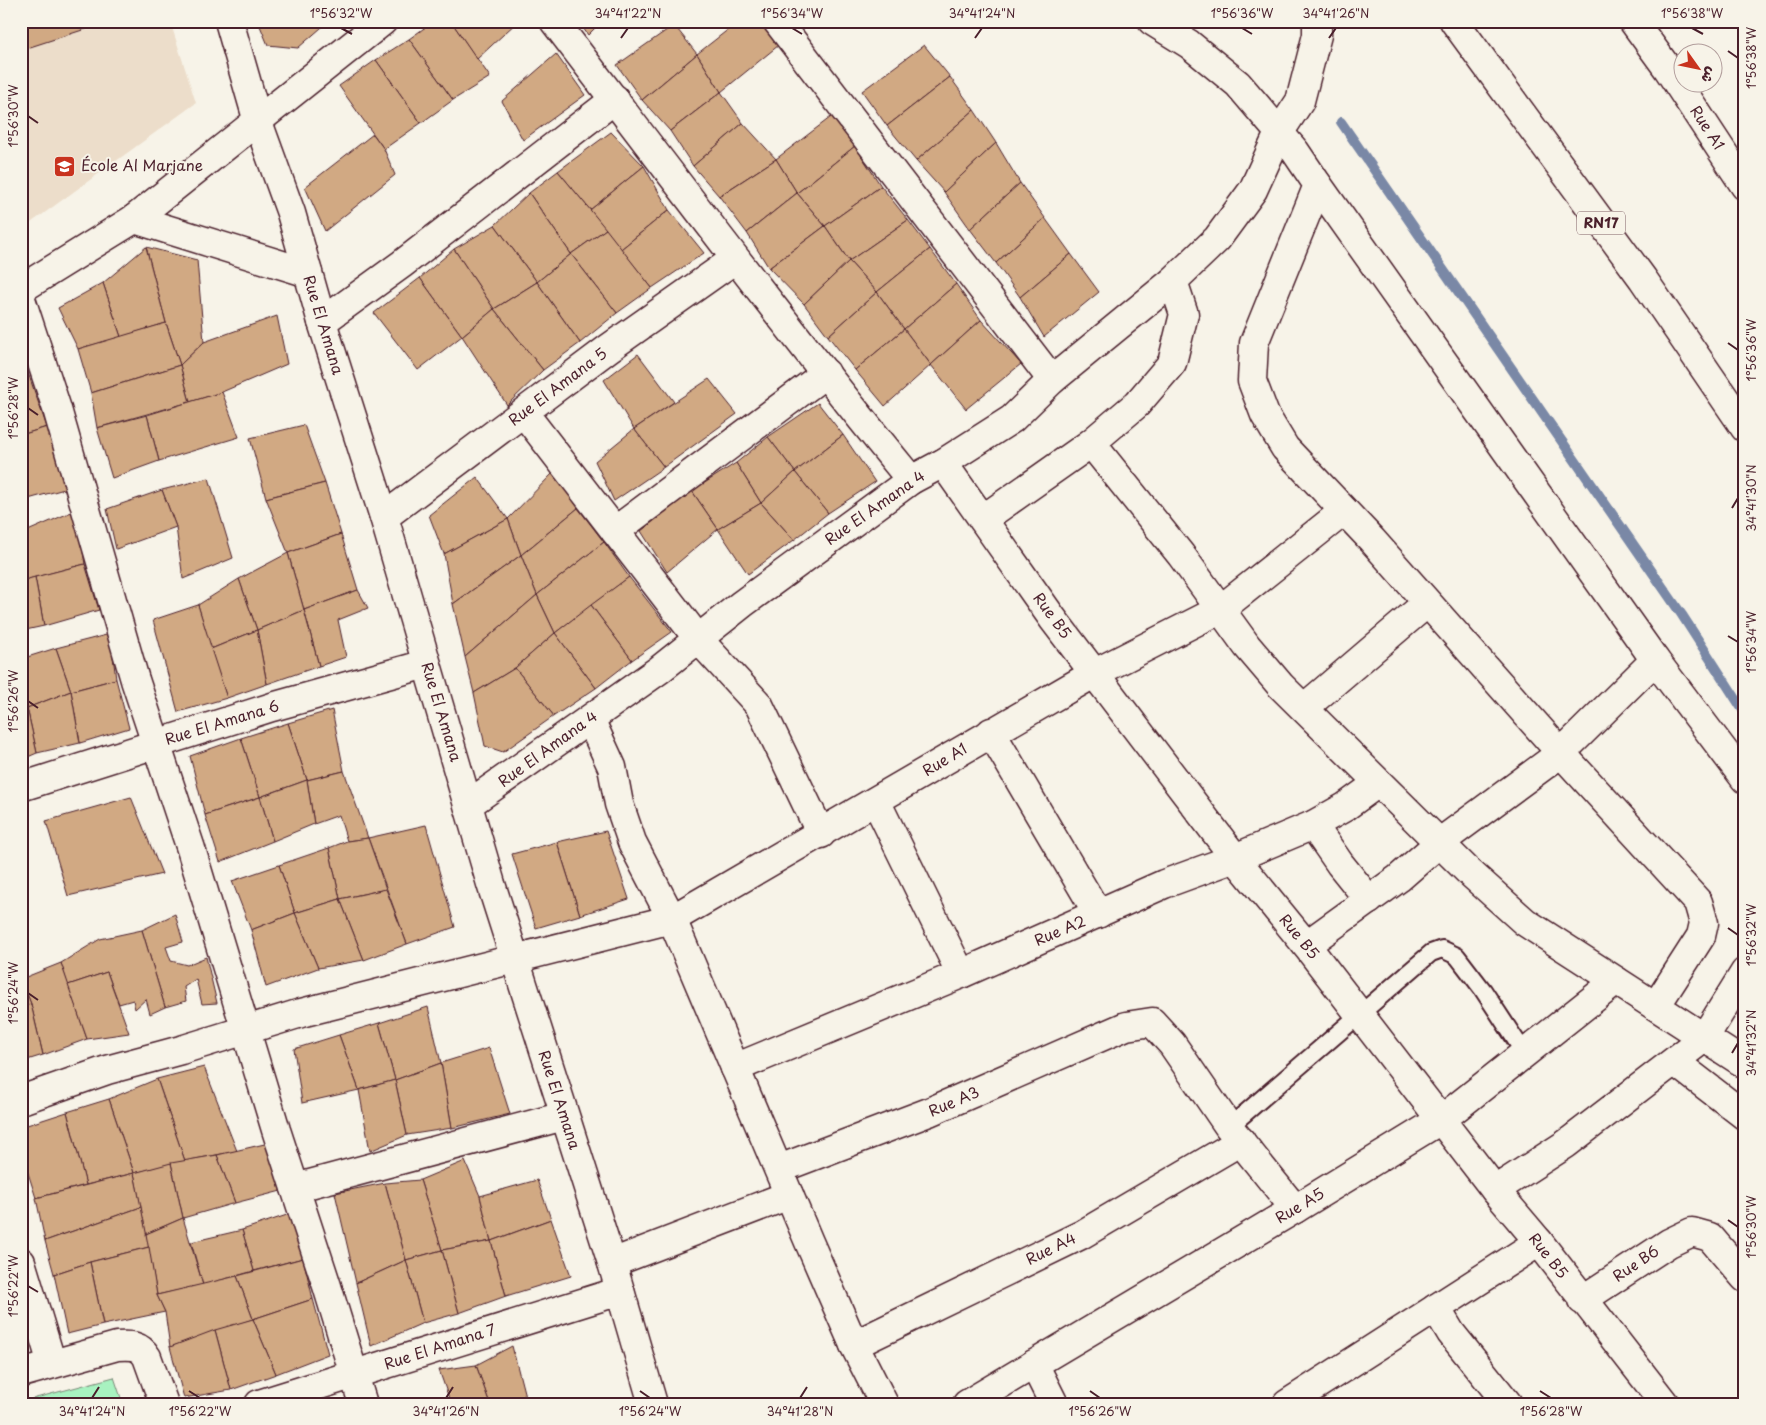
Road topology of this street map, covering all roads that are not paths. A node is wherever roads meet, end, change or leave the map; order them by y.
1 (228, 21) edge
2 (384, 21) edge
3 (554, 21) edge
4 (777, 21) edge
5 (1152, 21) edge
6 (1317, 21) edge
7 (1454, 21) edge
8 (1633, 21) edge
9 (615, 99) junction
10 (258, 122) junction
11 (1279, 133) junction
12 (1318, 185) junction
13 (1745, 186) edge
14 (134, 219) junction
15 (734, 259) junction
16 (308, 273) junction
17 (1173, 281) junction
18 (21, 289) edge
19 (21, 299) edge
20 (322, 322) junction
21 (826, 373) junction
22 (1052, 380) junction
23 (524, 413) junction
24 (1745, 428) edge
25 (1091, 443) junction
26 (943, 463) junction
27 (911, 480) junction
28 (1344, 510) junction
29 (384, 517) junction
30 (983, 519) junction
31 (615, 531) junction
32 (1427, 603) junction
33 (1221, 609) junction
34 (699, 640) junction
35 (1655, 660) junction
36 (426, 664) junction
37 (1095, 673) junction
38 (1304, 708) junction
39 (590, 719) junction
40 (991, 732) junction
41 (155, 744) junction
42 (1561, 753) junction
43 (1745, 780) edge
44 (1378, 783) junction
45 (21, 788) edge
46 (876, 801) junction
47 (469, 804) junction
48 (1313, 825) junction
49 (821, 834) junction
50 (1439, 843) junction
51 (1235, 858) junction
52 (1369, 900) junction
53 (1098, 914) junction
54 (672, 919) junction
55 (1306, 945) junction
56 (514, 959) junction
57 (1745, 972) edge
58 (960, 974) junction
59 (1616, 981) junction
60 (1656, 1006) junction
61 (1360, 1014) junction
62 (246, 1030) junction
63 (1704, 1038) junction
64 (1525, 1054) junction
65 (1675, 1062) junction
66 (1745, 1064) edge
67 (735, 1068) junction
68 (21, 1100) edge
69 (564, 1116) junction
70 (1745, 1116) edge
71 (1442, 1119) junction
72 (1235, 1134) junction
73 (779, 1169) junction
74 (295, 1188) junction
75 (1495, 1190) junction
76 (789, 1195) junction
77 (1295, 1209) junction
78 (1539, 1242) junction
79 (21, 1262) edge
80 (612, 1263) junction
81 (1745, 1278) edge
82 (620, 1291) junction
83 (1582, 1300) junction
84 (1436, 1308) junction
85 (854, 1345) junction
86 (52, 1364) junction
87 (1034, 1364) junction
88 (21, 1374) edge
89 (354, 1375) junction
90 (164, 1404) edge
91 (259, 1404) edge
92 (363, 1404) edge
93 (653, 1404) edge
94 (884, 1404) edge
95 (967, 1404) edge
96 (1054, 1404) edge
97 (1287, 1404) edge
98 (1508, 1404) edge
99 (1665, 1404) edge

1 - 10 main road, Rue El Amana
2 - 10 main road
3 - 9 main road
4 - 22 main road
5 - 11 main road
6 - 11 main road, Rue El Amana 4
7 - 24 main road, RN17
8 - 13 main road, Rue A1
9 - 15 main road
9 - 20 main road
10 - 14 main road
10 - 16 main road, Rue El Amana
11 - 12 main road
11 - 17 main road, Rue El Amana 4
12 - 28 main road
12 - 35 main road
14 - 16 main road
14 - 18 main road
15 - 21 main road
15 - 23 main road, Rue El Amana 5
16 - 20 main road, Rue El Amana
17 - 22 main road, Rue El Amana 4
17 - 25 main road
19 - 41 main road
20 - 29 main road, Rue El Amana
21 - 27 main road
21 - 31 main road
22 - 26 main road, Rue El Amana 4
23 - 29 main road, Rue El Amana 5
23 - 31 main road
25 - 30 main road
25 - 33 main road
26 - 27 main road, Rue El Amana 4
26 - 30 main road, Rue B5
27 - 34 main road, Rue El Amana 4
28 - 32 main road
28 - 33 main road, Rue A1
29 - 36 main road, Rue El Amana
30 - 37 main road, Rue B5
31 - 34 main road
32 - 38 main road
32 - 42 main road
33 - 37 main road, Rue A1
33 - 38 main road
34 - 39 main road, Rue El Amana 4
34 - 49 main road
35 - 42 main road
35 - 43 main road
36 - 41 main road, Rue El Amana 6
36 - 47 main road, Rue El Amana
37 - 40 main road, Rue A1
37 - 51 main road, Rue B5
38 - 44 main road
39 - 47 main road, Rue El Amana 4
39 - 54 main road
40 - 46 main road, Rue A1
40 - 53 main road
41 - 45 main road, Rue El Amana 6
41 - 62 main road
42 - 50 main road
42 - 60 main road
44 - 48 main road, Rue A2
44 - 50 main road
46 - 49 main road, Rue A1
46 - 58 main road
47 - 56 main road, Rue El Amana
48 - 51 main road, Rue A2
48 - 52 main road
49 - 54 main road, Rue A1
50 - 52 main road
50 - 59 main road
51 - 53 main road, Rue A2
51 - 55 main road, Rue B5
52 - 55 main road
53 - 58 main road, Rue A2
54 - 56 main road, Rue A1
54 - 67 main road
55 - 61 main road, Rue B5
56 - 62 main road, Rue A1
56 - 69 main road, Rue El Amana
57 - 63 main road
58 - 67 main road, Rue A2
59 - 60 main road
59 - 64 main road, Rue A5
60 - 63 main road
61 - 64 lane
61 - 71 main road, Rue B5
61 - 72 lane
62 - 68 main road, Rue A1
62 - 74 main road
63 - 65 main road
63 - 66 main road
64 - 71 main road, Rue A5
65 - 70 main road
65 - 75 main road
67 - 73 main road
69 - 74 main road
69 - 80 main road, Rue El Amana
71 - 75 main road, Rue B5
71 - 77 main road, Rue A5
72 - 73 main road, Rue A3
72 - 77 main road
72 - 85 main road, Rue A4
73 - 76 main road
74 - 89 main road
75 - 78 main road, Rue B5
76 - 80 main road
76 - 85 main road
77 - 87 main road, Rue A5
78 - 83 main road, Rue B5
78 - 84 main road
79 - 86 main road
80 - 82 main road, Rue El Amana
81 - 83 main road, Rue B6
82 - 89 main road, Rue El Amana 7
82 - 93 main road, Rue El Amana
83 - 99 main road, Rue B5
84 - 97 main road
84 - 98 main road
85 - 94 main road
86 - 88 main road
86 - 90 main road
87 - 95 main road, Rue A5
87 - 96 main road
89 - 91 main road, Rue El Amana 7
89 - 92 main road

